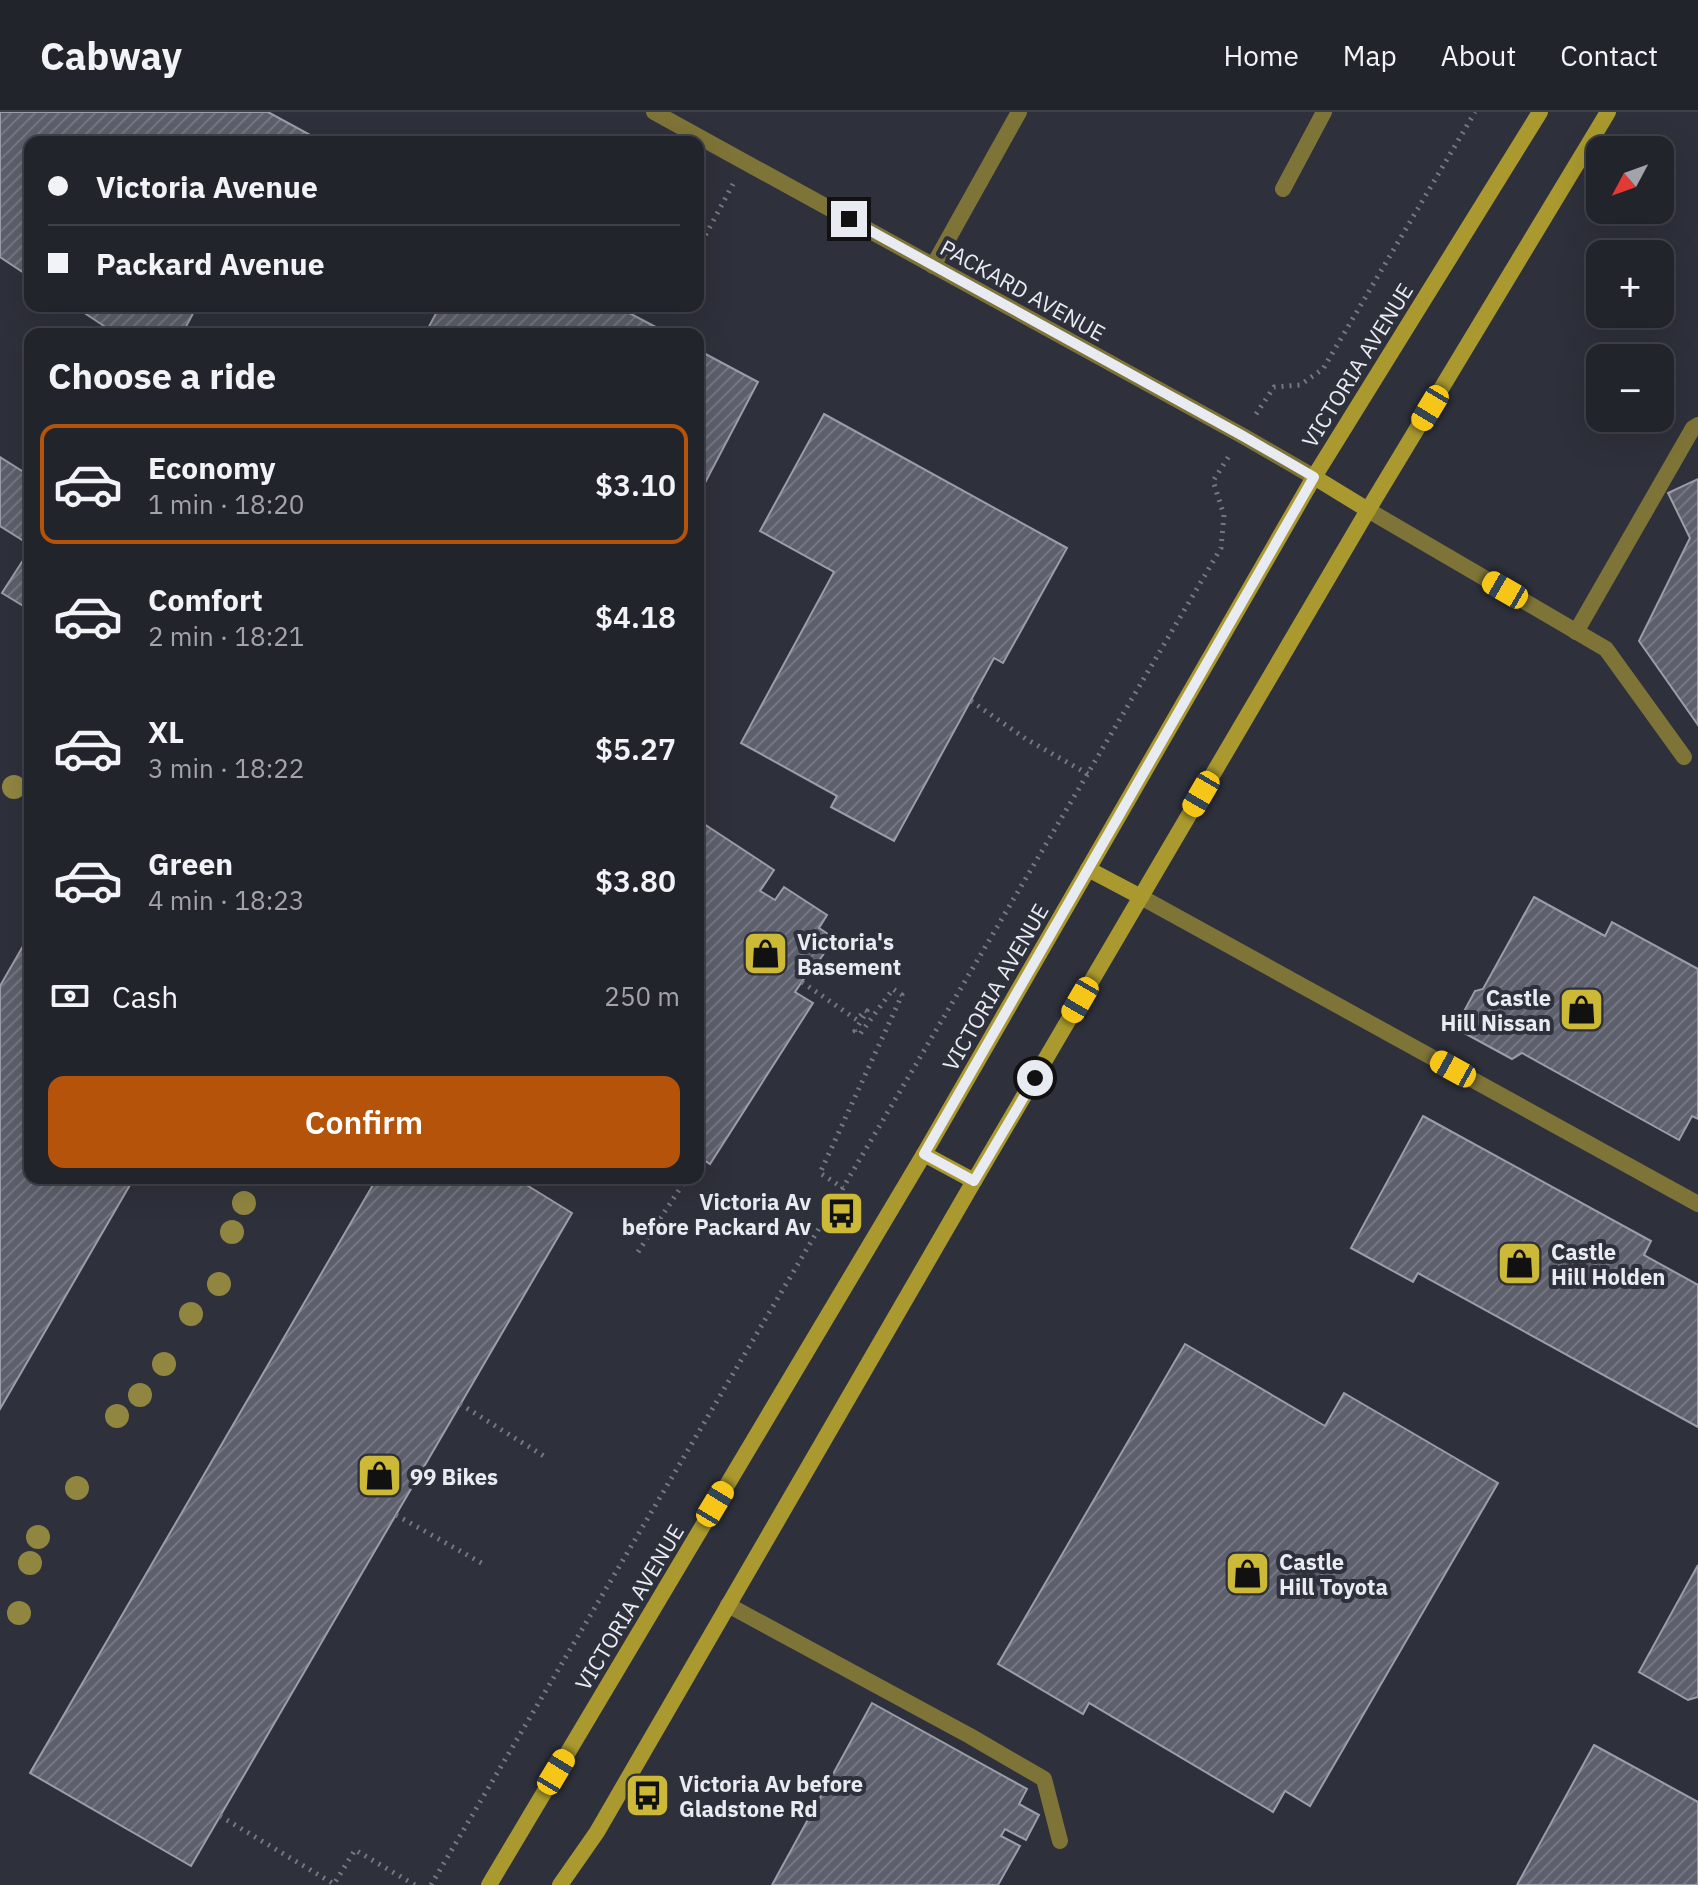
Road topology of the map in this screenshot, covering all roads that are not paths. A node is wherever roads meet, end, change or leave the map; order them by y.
1 (654, 112) edge
2 (1019, 112) edge
3 (1324, 112) edge
4 (1540, 112) edge
5 (1608, 115) edge
6 (698, 136) edge
7 (704, 139) edge
8 (1283, 189) dead end
9 (933, 266) junction
10 (1698, 425) edge
11 (1314, 477) junction
12 (1368, 510) junction
13 (1576, 632) junction
14 (1684, 757) dead end
15 (1088, 869) junction
16 (1141, 897) junction
17 (924, 1154) junction
18 (974, 1181) junction
19 (1698, 1204) edge
20 (728, 1605) junction
21 (1060, 1841) dead end
22 (489, 1885) edge
23 (560, 1885) edge

1 - 6 street, PACKARD AVENUE
2 - 9 street
3 - 8 street
4 - 11 main road, VICTORIA AVENUE
5 - 12 main road
7 - 9 street, PACKARD AVENUE
9 - 11 street, PACKARD AVENUE
10 - 13 street
11 - 12 main road, PACKARD AVENUE
11 - 15 main road, VICTORIA AVENUE
12 - 13 street
12 - 16 main road
13 - 14 street
15 - 16 main road
15 - 17 main road, VICTORIA AVENUE
16 - 18 main road
16 - 19 street
17 - 18 main road
17 - 22 main road, VICTORIA AVENUE
18 - 20 main road
20 - 21 street
20 - 23 main road

